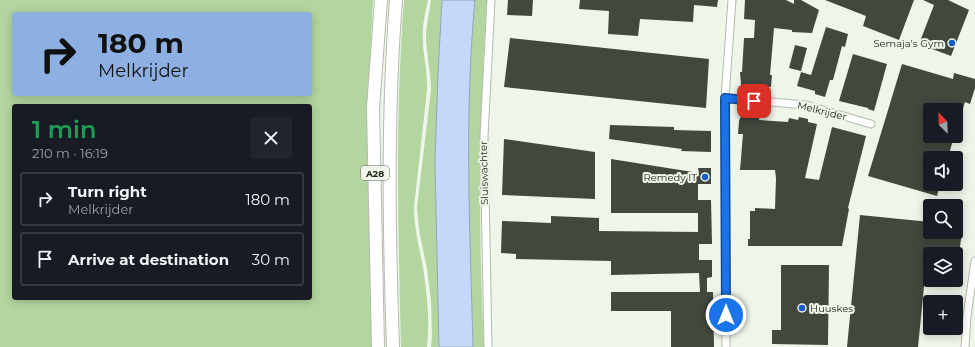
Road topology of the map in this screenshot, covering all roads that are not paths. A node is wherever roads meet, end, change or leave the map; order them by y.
1 (381, 0) edge
2 (396, 0) edge
3 (491, 0) edge
4 (732, 0) edge
5 (725, 98) junction
6 (871, 124) dead end
7 (975, 261) edge
8 (378, 347) edge
9 (393, 347) edge
10 (488, 347) edge
11 (726, 347) edge
12 (965, 347) edge

1 - 8 highway, A28
2 - 9 highway, A28
3 - 10 street, Sluiswachter
4 - 5 street
5 - 6 street, Melkrijder
5 - 11 street
7 - 12 street

